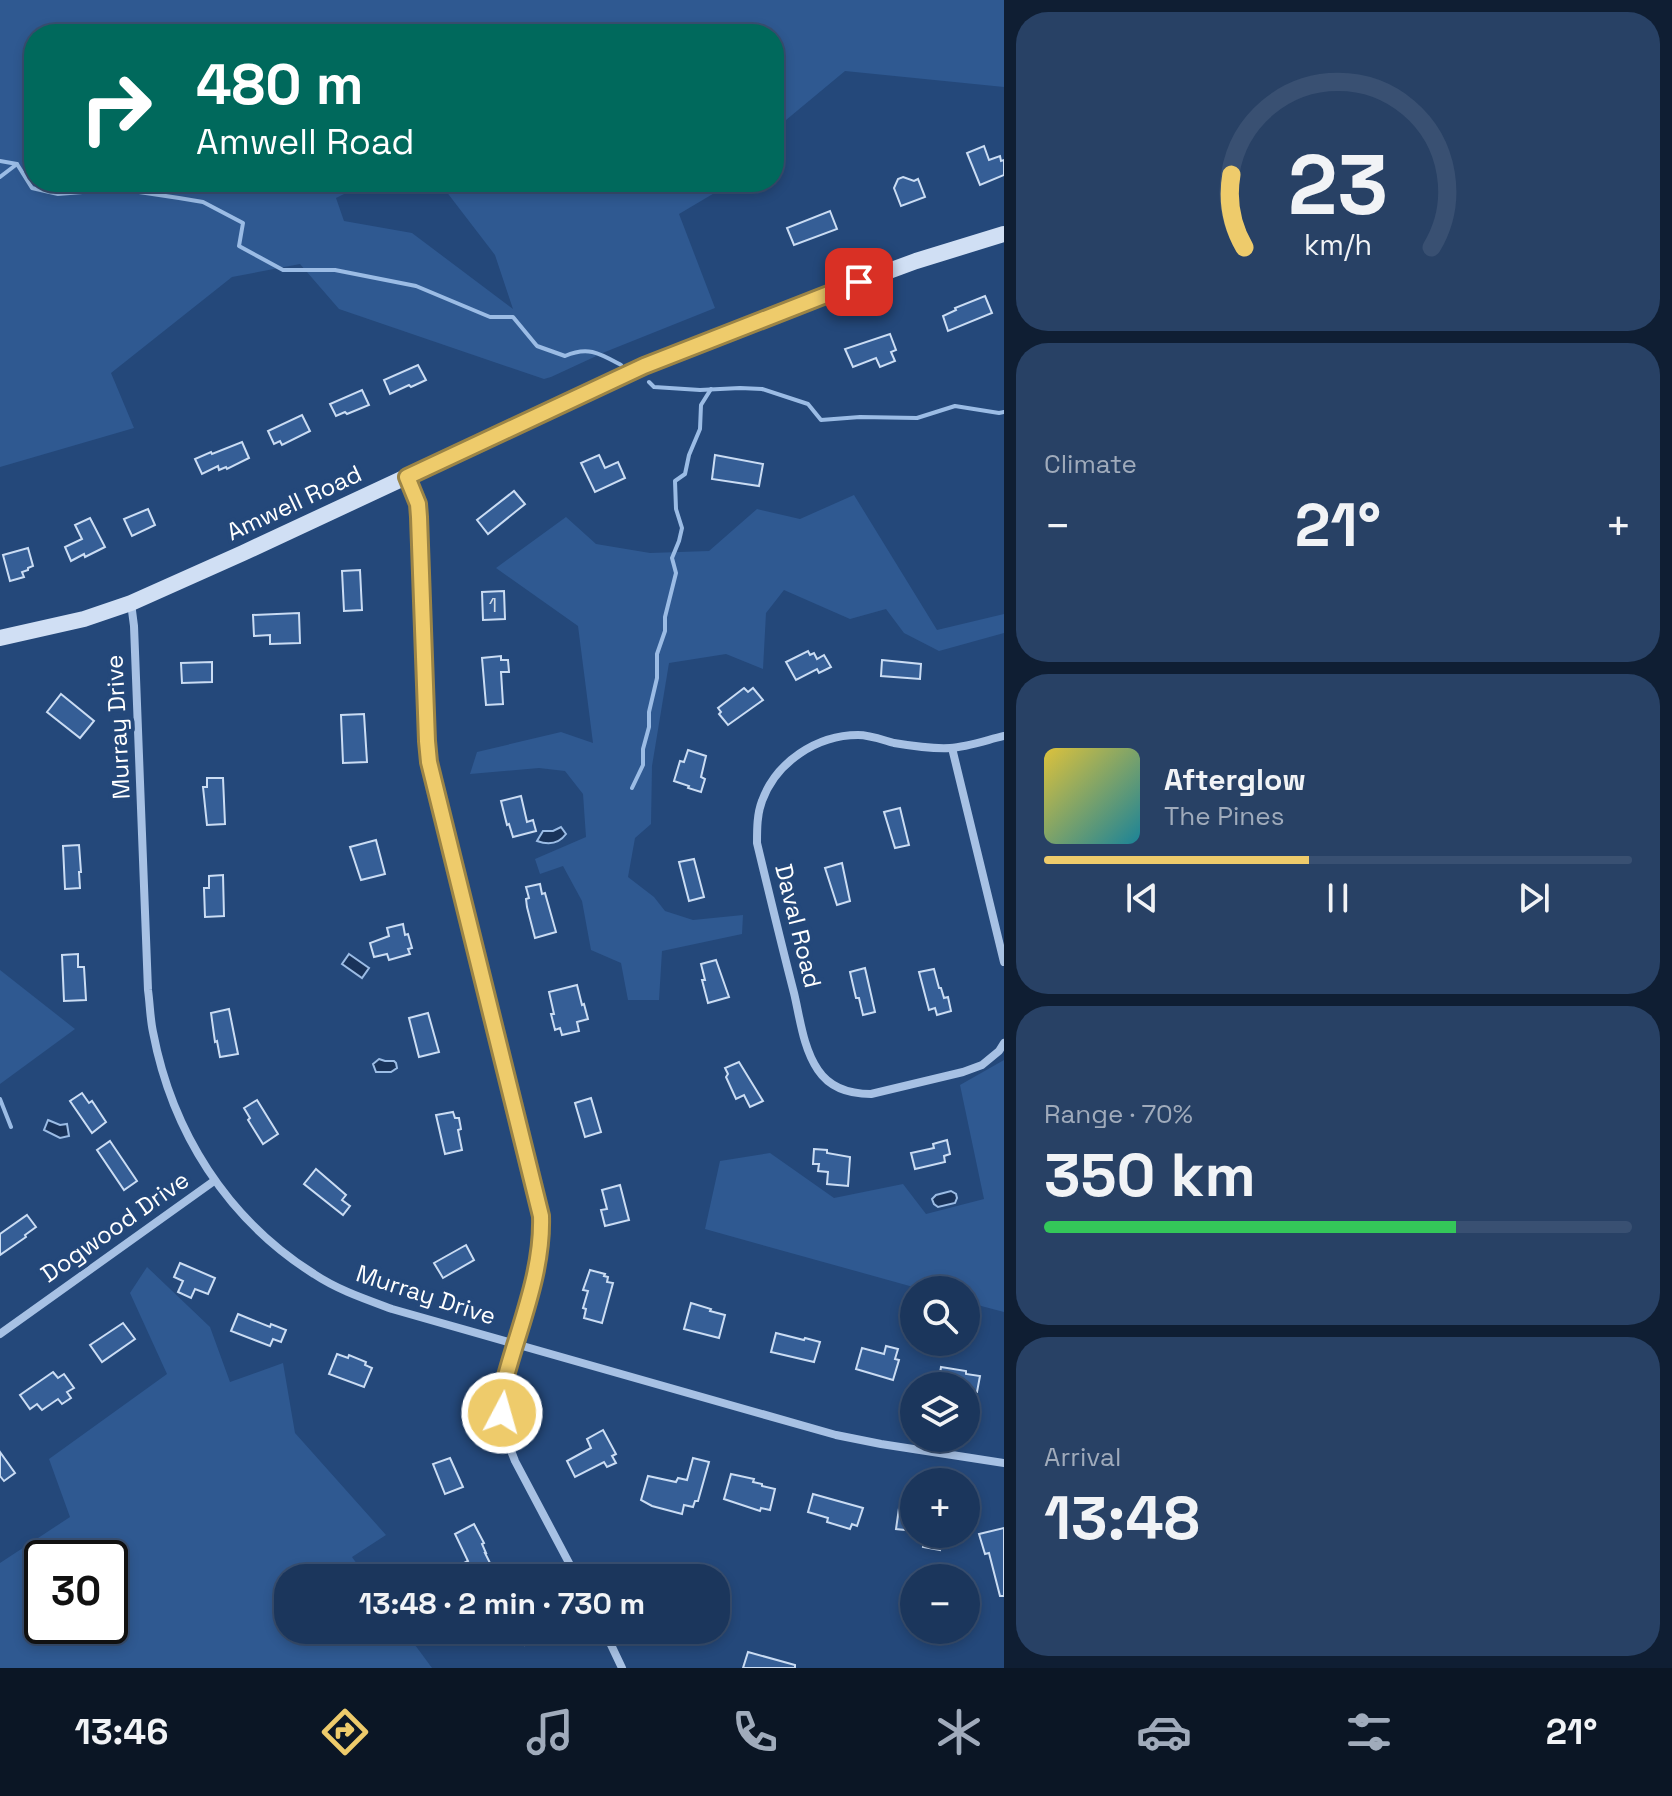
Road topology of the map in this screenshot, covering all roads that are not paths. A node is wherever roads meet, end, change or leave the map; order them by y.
1 (1004, 234) edge
2 (407, 477) junction
3 (131, 603) junction
4 (0, 638) edge
5 (1004, 736) edge
6 (952, 748) junction
7 (1004, 962) edge
8 (1004, 1043) edge
9 (214, 1181) junction
10 (0, 1334) edge
11 (514, 1345) junction
12 (1004, 1463) edge
13 (570, 1564) edge
14 (611, 1644) edge
15 (622, 1668) edge

1 - 2 main road, Amwell Road
2 - 3 main road, Amwell Road
2 - 11 street
3 - 4 main road, Amwell Road
3 - 9 street, Murray Drive
5 - 6 street, Daval Road
6 - 7 street
6 - 8 street, Daval Road
9 - 10 street, Dogwood Drive
9 - 11 street, Murray Drive
11 - 12 street, Murray Drive
11 - 13 street
14 - 15 street

